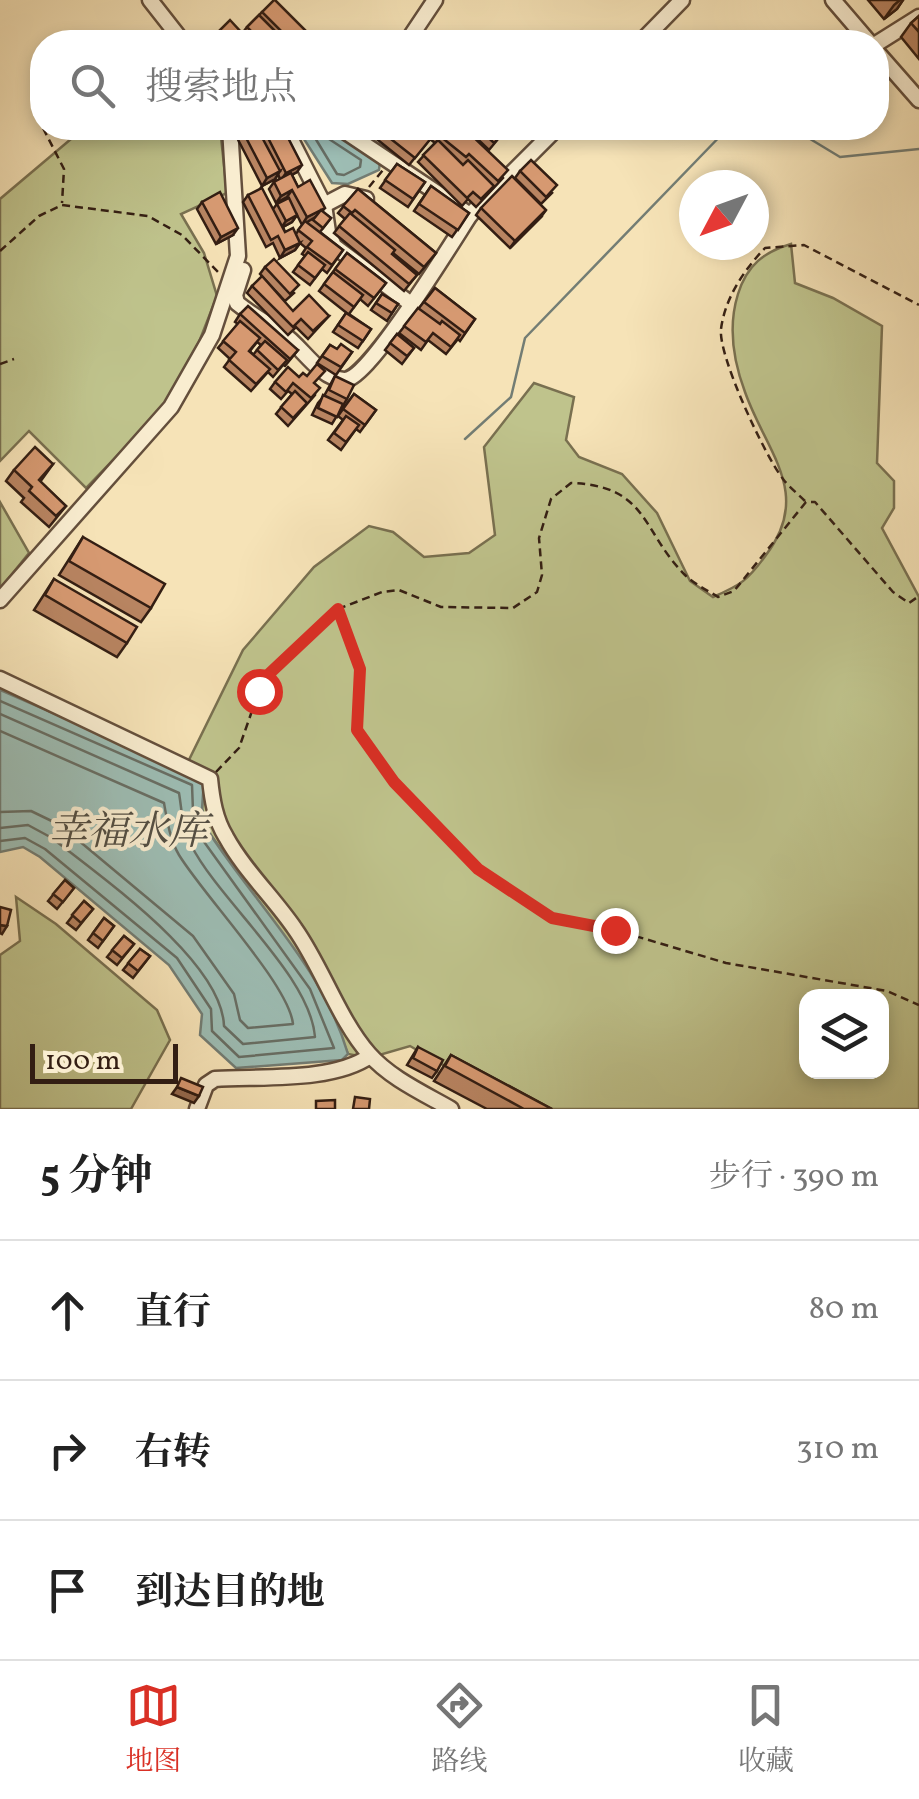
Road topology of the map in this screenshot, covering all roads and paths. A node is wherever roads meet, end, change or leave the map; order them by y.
1 (150, 0) edge
2 (435, 0) edge
3 (682, 0) edge
4 (833, 0) edge
5 (919, 18) edge
6 (173, 30) edge
7 (415, 30) edge
8 (653, 30) edge
9 (860, 30) edge
10 (889, 37) edge
11 (889, 64) edge
12 (919, 100) edge
13 (50, 140) edge
14 (231, 140) edge
15 (291, 140) edge
16 (358, 140) edge
17 (545, 140) edge
18 (390, 161) junction
19 (362, 196) junction
20 (324, 204) junction
21 (62, 205) junction
22 (376, 208) edge
23 (470, 215) junction
24 (0, 250) edge
25 (238, 256) junction
26 (228, 288) junction
27 (412, 304) junction
28 (919, 306) edge
29 (14, 358) dead end
30 (0, 364) edge
31 (806, 502) junction
32 (919, 596) edge
33 (0, 600) edge
34 (338, 609) junction
35 (0, 679) edge
36 (210, 779) junction
37 (919, 1005) edge
38 (370, 1056) junction
39 (197, 1109) edge
40 (451, 1109) edge

1 - 6 street
2 - 7 street
3 - 8 street
4 - 9 street
5 - 10 street
11 - 12 street
13 - 21 path
14 - 25 street
15 - 20 street
16 - 18 street
17 - 23 street
18 - 19 path
18 - 23 street
19 - 20 street
19 - 22 street
20 - 27 street
21 - 24 path
21 - 26 path
23 - 27 street
25 - 26 street
25 - 27 street
26 - 33 street
28 - 31 path
29 - 30 path
31 - 32 path
31 - 34 path
34 - 36 path
34 - 37 path
35 - 36 street
36 - 38 street
38 - 39 street
38 - 40 street

